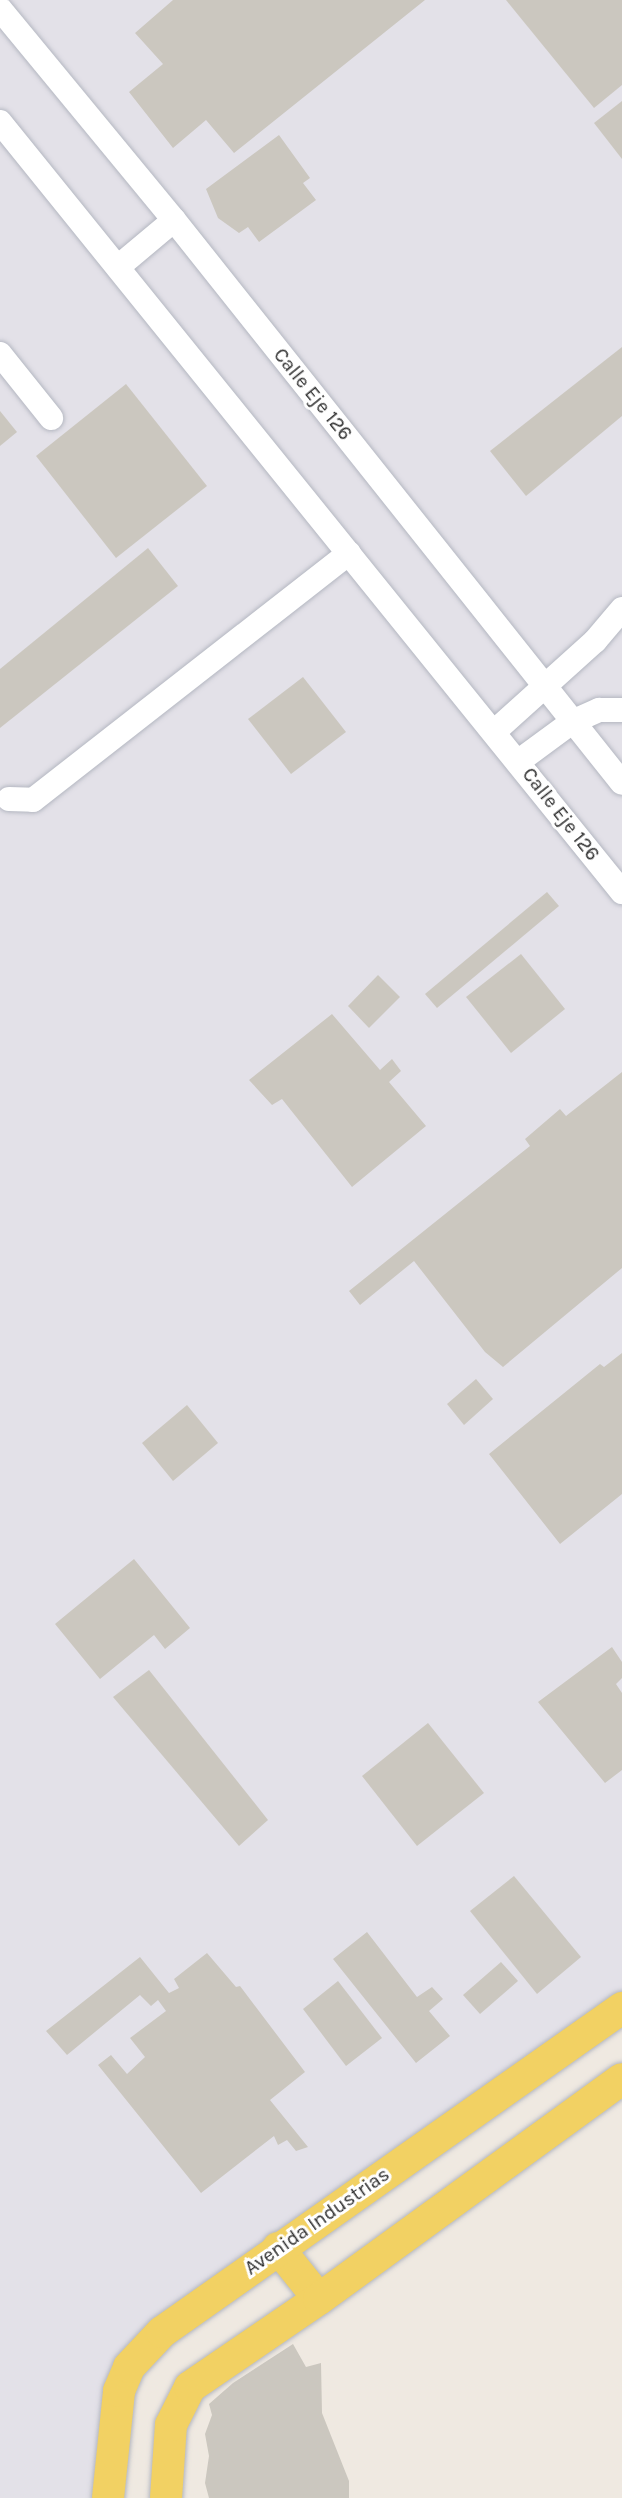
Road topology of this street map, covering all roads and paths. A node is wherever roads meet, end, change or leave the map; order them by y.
1 (0, 9) edge
2 (0, 122) edge
3 (174, 220) junction
4 (118, 267) junction
5 (0, 354) edge
6 (51, 418) dead end
7 (349, 553) junction
8 (622, 609) edge
9 (545, 685) junction
10 (622, 710) edge
11 (572, 722) junction
12 (495, 731) junction
13 (519, 761) junction
14 (622, 783) edge
15 (9, 799) dead end
16 (622, 892) edge
17 (622, 2008) edge
18 (622, 2079) edge
19 (278, 2248) junction
20 (319, 2299) junction
21 (108, 2498) edge
22 (166, 2498) edge

1 - 3 street, Calle Eje 126
2 - 4 street, Calle Eje 126
3 - 4 street
3 - 9 street, Calle Eje 126
4 - 7 street, Calle Eje 126
5 - 6 street
7 - 12 street, Calle Eje 126
7 - 15 street
8 - 9 street
9 - 11 street, Calle Eje 126
9 - 12 street
10 - 11 street
11 - 13 street
11 - 14 street, Calle Eje 126
12 - 13 street, Calle Eje 126
13 - 16 street, Calle Eje 126
17 - 19 main road, Avenida Industrias
18 - 20 main road
19 - 20 main road
19 - 21 main road, Avenida Industrias
20 - 22 main road

